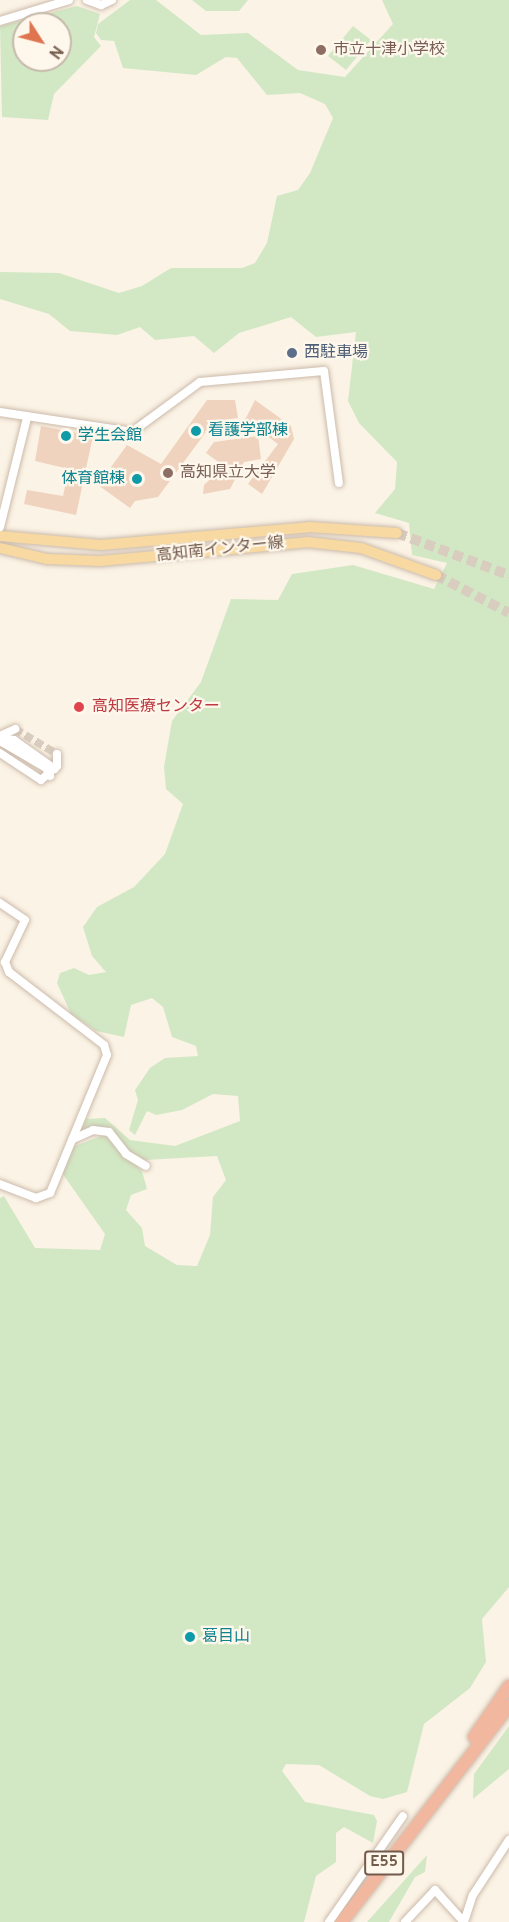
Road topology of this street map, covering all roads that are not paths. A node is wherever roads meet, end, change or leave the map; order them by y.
1 (69, 0) edge
2 (87, 0) edge
3 (112, 0) edge
4 (0, 21) edge
5 (0, 412) edge
6 (27, 418) junction
7 (339, 483) dead end
8 (0, 527) edge
9 (397, 533) tunnel mouth
10 (0, 536) edge
11 (0, 548) edge
12 (436, 575) tunnel mouth
13 (15, 729) dead end
14 (0, 738) edge
15 (0, 753) edge
16 (57, 754) dead end
17 (52, 773) junction
18 (0, 903) edge
19 (73, 1138) junction
20 (146, 1166) dead end
21 (0, 1184) edge
22 (509, 1686) edge
23 (509, 1708) edge
24 (428, 1805) junction
25 (403, 1816) dead end
26 (509, 1839) edge
27 (329, 1922) edge
28 (342, 1922) edge
29 (405, 1922) edge
30 (464, 1922) edge

1 - 4 street
2 - 3 street
5 - 6 street
6 - 7 street
6 - 8 street
9 - 10 main road, 高知南インター線
11 - 12 main road, 高知南インター線
13 - 14 street
14 - 17 street
15 - 17 street
16 - 17 street
18 - 19 street
19 - 20 street
19 - 21 street
22 - 24 highway
23 - 24 highway, E55
24 - 28 highway, E55
25 - 27 street
26 - 30 street
29 - 30 street

